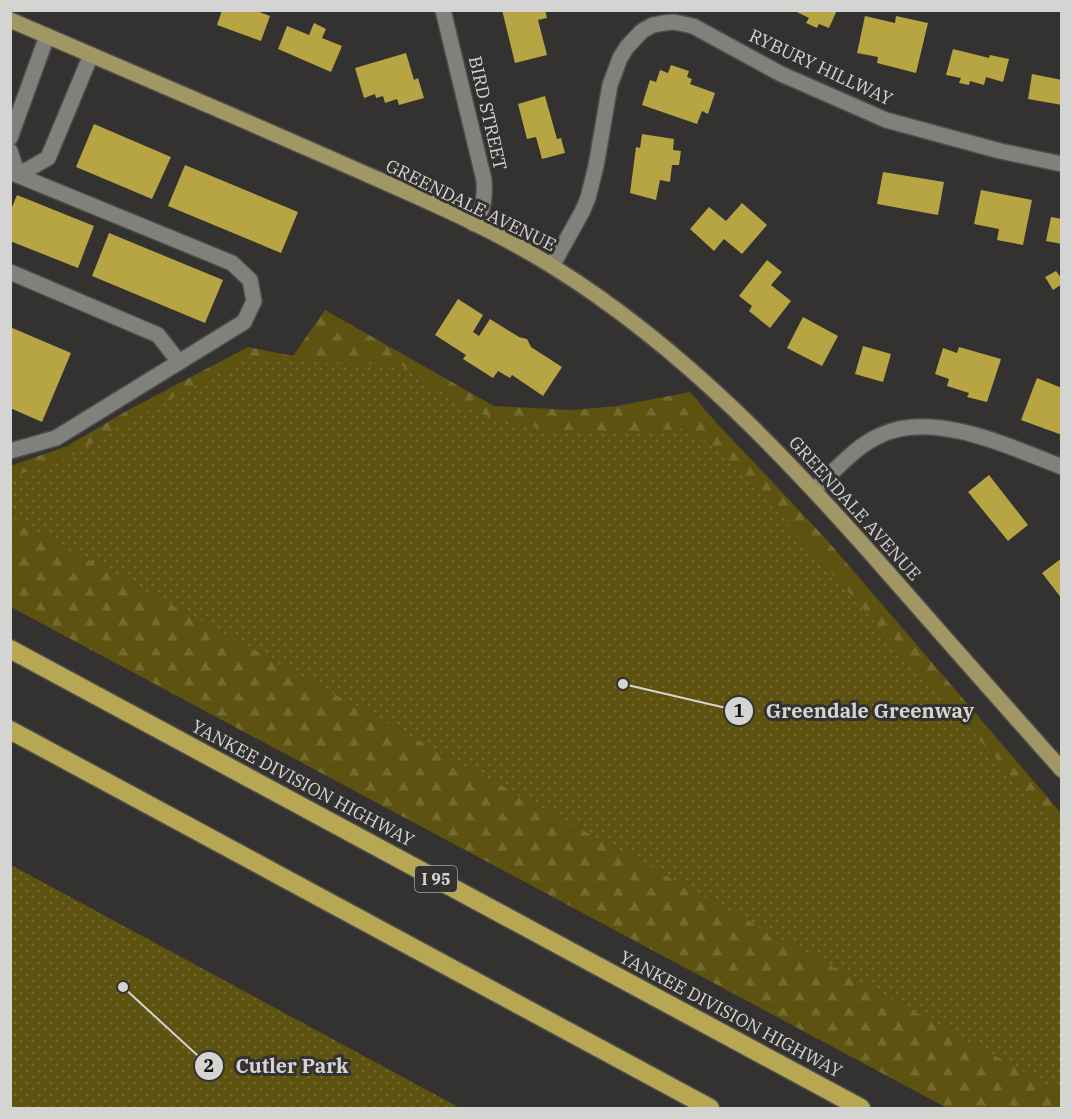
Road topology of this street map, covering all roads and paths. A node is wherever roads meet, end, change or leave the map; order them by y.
1 (443, 10) edge
2 (10, 20) edge
3 (47, 36) junction
4 (92, 55) junction
5 (10, 138) edge
6 (10, 152) edge
7 (1062, 164) edge
8 (14, 174) edge
9 (474, 224) junction
10 (552, 266) junction
11 (10, 272) edge
12 (179, 362) junction
13 (10, 451) edge
14 (1062, 467) edge
15 (814, 490) junction
16 (10, 649) edge
17 (10, 730) edge
18 (1062, 770) edge
19 (710, 1108) edge
20 (861, 1108) edge

1 - 9 street, BIRD STREET
2 - 3 main road, GREENDALE AVENUE
3 - 4 main road, GREENDALE AVENUE
3 - 5 street
4 - 8 street
4 - 9 main road, GREENDALE AVENUE
6 - 8 street
7 - 10 street, RYBURY HILLWAY
8 - 12 street
9 - 10 main road, GREENDALE AVENUE
10 - 15 main road, GREENDALE AVENUE
11 - 12 street
12 - 13 street
14 - 15 street
15 - 18 main road, GREENDALE AVENUE
16 - 20 highway, YANKEE DIVISION HIGHWAY / I 95
17 - 19 highway

